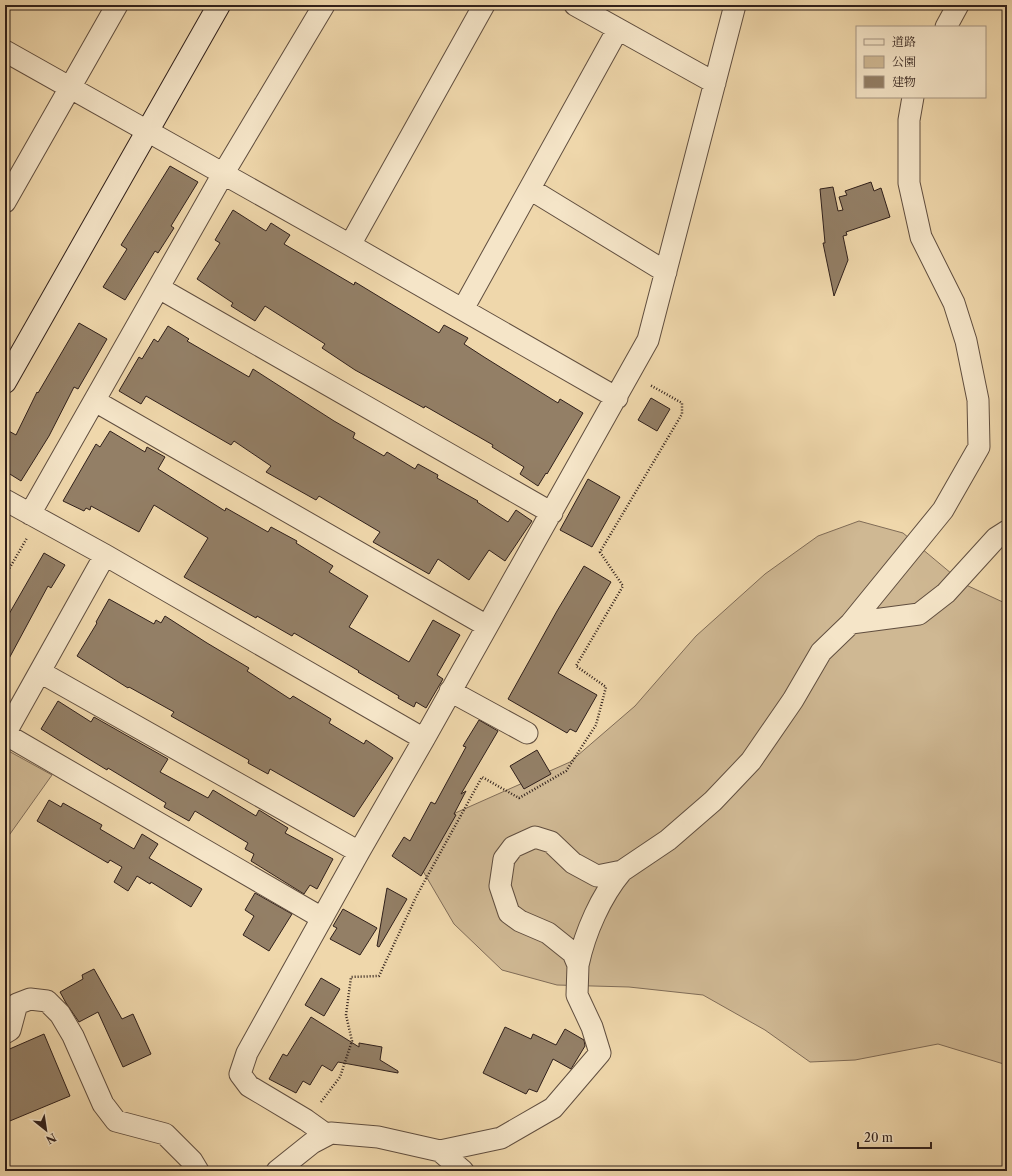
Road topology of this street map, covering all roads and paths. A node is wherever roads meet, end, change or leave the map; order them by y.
1 (117, 5) edge
2 (219, 5) edge
3 (324, 5) edge
4 (484, 5) edge
5 (575, 5) edge
6 (735, 5) edge
7 (958, 5) edge
8 (947, 26) edge
9 (618, 29) junction
10 (5, 51) edge
11 (715, 83) junction
12 (70, 87) junction
13 (913, 98) edge
14 (147, 131) junction
15 (223, 174) junction
16 (530, 189) junction
17 (6, 199) edge
18 (350, 245) junction
19 (666, 272) junction
20 (159, 288) junction
21 (463, 309) junction
22 (5, 382) edge
23 (617, 398) junction
24 (94, 401) junction
25 (5, 500) edge
26 (552, 513) junction
27 (34, 516) junction
28 (1007, 531) edge
29 (105, 555) junction
30 (5, 576) edge
31 (851, 623) junction
32 (487, 626) junction
33 (40, 672) junction
34 (450, 691) junction
35 (527, 733) dead end
36 (5, 734) edge
37 (424, 739) junction
38 (358, 852) junction
39 (622, 870) junction
40 (322, 918) junction
41 (578, 964) junction
42 (5, 1033) edge
43 (327, 1135) junction
44 (440, 1151) junction
45 (198, 1171) edge
46 (277, 1171) edge
47 (463, 1171) edge

1 - 12 street
2 - 14 street
3 - 15 street
4 - 18 street
5 - 9 street
6 - 11 street
7 - 8 street
9 - 11 street
9 - 16 street
10 - 12 street
11 - 19 street
12 - 14 street
12 - 17 street
13 - 31 street
14 - 15 street
14 - 22 street
15 - 18 street
15 - 20 street
16 - 19 street
16 - 21 street
18 - 21 street
19 - 23 street
20 - 24 street
20 - 26 street
21 - 23 street
23 - 26 street
24 - 27 street
24 - 32 street
25 - 27 street
26 - 32 street
27 - 29 street
27 - 30 path
28 - 31 street
29 - 33 street
29 - 37 street
31 - 39 street
32 - 34 street
33 - 36 street
33 - 38 street
34 - 35 street
34 - 37 street
36 - 40 street
37 - 38 street
38 - 40 street
39 - 41 street
39 - 41 street
40 - 43 street
41 - 44 street
42 - 45 street
43 - 44 street
43 - 46 street
44 - 47 street

